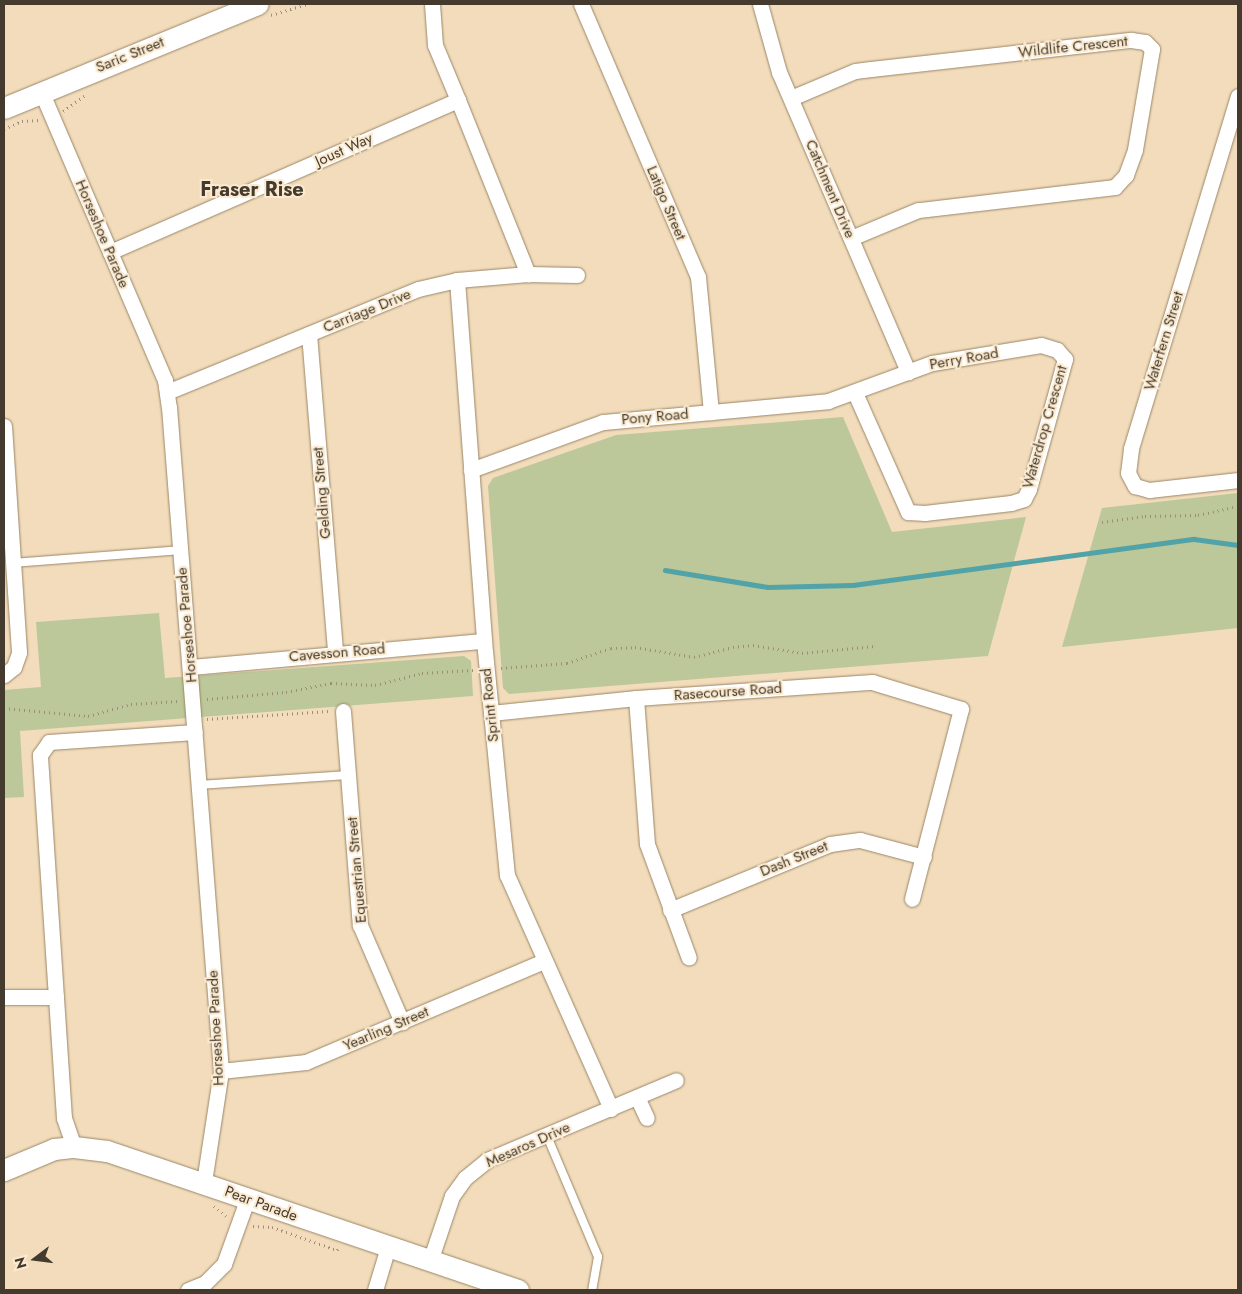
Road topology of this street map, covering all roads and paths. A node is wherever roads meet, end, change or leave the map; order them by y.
1 (256, 4) edge
2 (432, 4) edge
3 (581, 4) edge
4 (760, 4) edge
5 (40, 91) junction
6 (1238, 96) edge
7 (791, 98) junction
8 (458, 100) junction
9 (4, 108) edge
10 (851, 238) junction
11 (110, 252) junction
12 (528, 274) junction
13 (576, 275) dead end
14 (457, 280) junction
15 (310, 334) junction
16 (1057, 350) joint
17 (908, 372) junction
18 (167, 392) junction
19 (850, 394) junction
20 (711, 412) junction
21 (4, 426) edge
22 (471, 470) junction
23 (1238, 480) edge
24 (1238, 506) edge
25 (1102, 522) dead end
26 (181, 550) junction
27 (13, 563) junction
28 (484, 642) junction
29 (876, 646) dead end
30 (335, 653) junction
31 (190, 667) junction
32 (486, 669) junction
33 (4, 675) edge
34 (636, 698) junction
35 (193, 700) junction
36 (4, 708) edge
37 (343, 711) joint
38 (491, 713) junction
39 (195, 726) junction
40 (348, 775) junction
41 (199, 785) junction
42 (924, 856) junction
43 (912, 899) dead end
44 (670, 910) junction
45 (689, 958) dead end
46 (544, 961) junction
47 (4, 997) edge
48 (56, 997) junction
49 (402, 1022) junction
50 (220, 1071) junction
51 (676, 1080) dead end
52 (637, 1097) junction
53 (611, 1109) junction
54 (646, 1118) dead end
55 (547, 1136) junction
56 (74, 1147) junction
57 (4, 1170) edge
58 (204, 1182) junction
59 (247, 1200) junction
60 (212, 1206) dead end
61 (239, 1223) junction
62 (346, 1233) junction
63 (388, 1247) junction
64 (430, 1261) junction
65 (188, 1290) edge
66 (375, 1290) edge
67 (518, 1290) edge
68 (592, 1290) edge

1 - 5 street, Saric Street
2 - 8 street
3 - 20 street, Latigo Street
4 - 7 street, Catchment Drive
5 - 9 street, Saric Street
5 - 11 street, Horseshoe Parade
6 - 23 street, Waterfern Street
7 - 10 street, Catchment Drive
7 - 10 street, Wildlife Crescent
8 - 11 street, Joust Way
8 - 12 street
10 - 17 street, Catchment Drive
11 - 18 street, Horseshoe Parade
12 - 13 street, Carriage Drive
12 - 14 street, Carriage Drive
14 - 15 street, Carriage Drive
14 - 22 street, Sprint Road
15 - 18 street, Carriage Drive
15 - 30 street, Gelding Street
16 - 17 street, Perry Road
16 - 19 street, Waterdrop Crescent
17 - 19 street, Perry Road
18 - 26 street, Horseshoe Parade
19 - 20 street, Pony Road
20 - 22 street, Pony Road
21 - 27 street
22 - 28 street, Sprint Road
24 - 25 path
26 - 27 lane
26 - 31 street, Horseshoe Parade
27 - 33 street
28 - 30 street, Cavesson Road
28 - 32 street, Sprint Road
29 - 32 path
30 - 31 street, Cavesson Road
31 - 35 street, Horseshoe Parade
32 - 35 path
32 - 38 street, Sprint Road
34 - 38 street, Rasecourse Road
34 - 42 street, Rasecourse Road
34 - 44 street
35 - 36 path
35 - 39 street, Horseshoe Parade
37 - 39 path
37 - 40 street, Equestrian Street
38 - 46 street, Sprint Road
39 - 41 street, Horseshoe Parade
39 - 48 street
40 - 41 lane
40 - 49 street, Equestrian Street
41 - 50 street, Horseshoe Parade
42 - 43 street
42 - 44 street, Dash Street
44 - 45 street
46 - 49 street, Yearling Street
46 - 53 street, Sprint Road
47 - 48 street
48 - 56 street
49 - 50 street, Yearling Street
50 - 58 street, Horseshoe Parade
51 - 52 street, Mesaros Drive
52 - 53 street, Mesaros Drive
52 - 54 street
53 - 55 street, Mesaros Drive
55 - 64 street, Mesaros Drive
55 - 68 lane
56 - 57 street, Pear Parade
56 - 58 street, Pear Parade
58 - 59 street, Pear Parade
59 - 61 street
59 - 62 street, Pear Parade
60 - 61 path
61 - 62 path
61 - 65 street
62 - 63 street, Pear Parade
63 - 64 street, Pear Parade
63 - 66 street
64 - 67 street, Pear Parade

